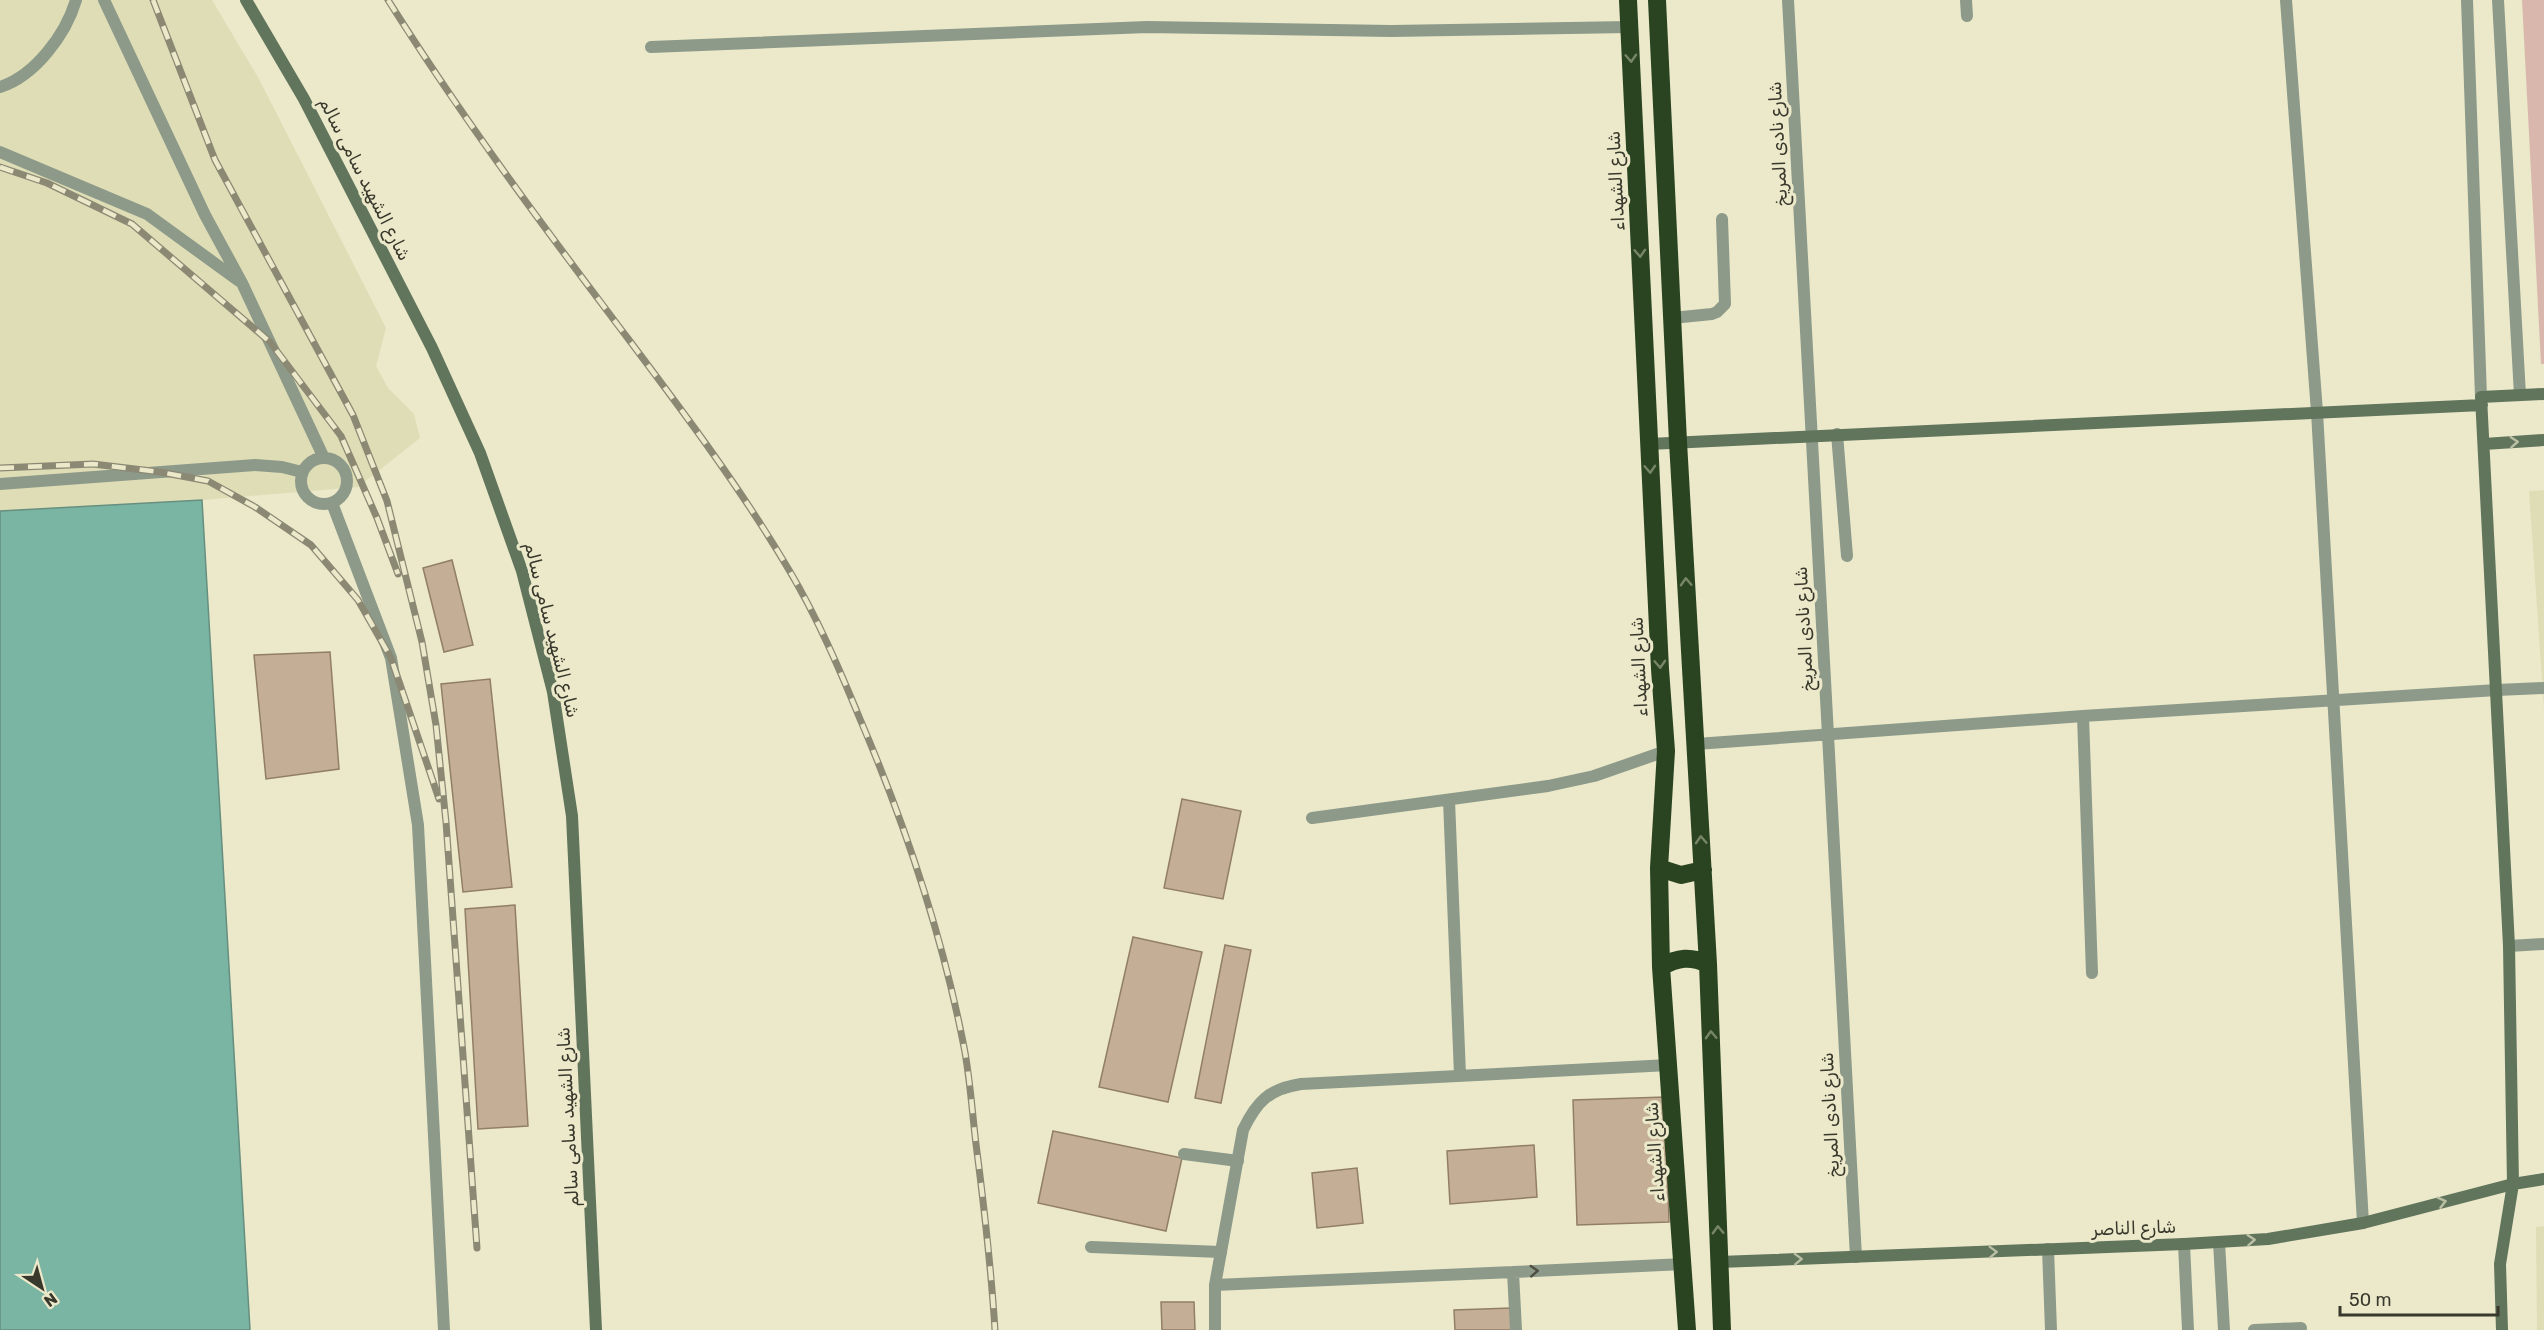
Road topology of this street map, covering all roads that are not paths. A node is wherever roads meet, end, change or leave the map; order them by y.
1 (76, 0) edge
2 (104, 0) edge
3 (246, 0) edge
4 (1628, 0) edge
5 (1657, 0) edge
6 (1788, 0) edge
7 (1966, 0) edge
8 (2286, 0) edge
9 (2467, 0) edge
10 (2498, 0) edge
11 (1967, 16) dead end
12 (1629, 27) junction
13 (651, 46) dead end
14 (0, 87) edge
15 (0, 152) edge
16 (1722, 219) dead end
17 (242, 283) junction
18 (1672, 318) junction
19 (2544, 394) edge
20 (2520, 395) junction
21 (2482, 401) junction
22 (2317, 412) junction
23 (1838, 434) junction
24 (1812, 435) junction
25 (2544, 440) edge
26 (1678, 442) junction
27 (1649, 444) junction
28 (2484, 444) junction
29 (324, 458) junction
30 (302, 472) junction
31 (0, 484) edge
32 (333, 503) junction
33 (1846, 556) dead end
34 (2544, 688) edge
35 (2496, 690) junction
36 (2333, 701) junction
37 (2082, 716) junction
38 (1828, 735) junction
39 (1696, 744) junction
40 (1666, 751) junction
41 (1449, 800) junction
42 (1312, 818) dead end
43 (1659, 868) junction
44 (1703, 870) junction
45 (2544, 944) edge
46 (2510, 946) junction
47 (1708, 964) junction
48 (1661, 967) junction
49 (2092, 973) dead end
50 (1669, 1065) junction
51 (1460, 1075) junction
52 (1184, 1154) dead end
53 (1238, 1161) junction
54 (2544, 1179) edge
55 (2513, 1184) junction
56 (2363, 1223) junction
57 (2219, 1242) junction
58 (2184, 1244) junction
59 (1091, 1247) dead end
60 (2048, 1249) junction
61 (1221, 1252) junction
62 (1856, 1257) junction
63 (1719, 1262) junction
64 (1684, 1264) junction
65 (1514, 1272) junction
66 (1215, 1285) junction
67 (2301, 1328) dead end
68 (444, 1330) edge
69 (596, 1330) edge
70 (1215, 1330) edge
71 (1516, 1330) edge
72 (1688, 1330) edge
73 (1722, 1330) edge
74 (2051, 1330) edge
75 (2188, 1330) edge
76 (2223, 1330) edge
77 (2254, 1330) edge
78 (2502, 1330) edge

1 - 14 street
2 - 17 street
3 - 69 street, شارع الشهيد سامى سالم
4 - 12 highway, شارع الشهداء
5 - 18 highway
6 - 24 street, شارع نادى المريخ
7 - 11 street
8 - 22 street
9 - 21 street
10 - 20 street
12 - 13 street
12 -> 27 highway, شارع الشهداء
15 - 17 street
16 - 18 street
17 - 29 street
18 - 26 highway
19 - 20 street
20 - 21 street
21 - 22 street
21 - 28 street
22 - 23 street
22 - 36 street
23 - 24 street
23 - 33 street
24 - 26 street
24 - 38 street, شارع نادى المريخ
28 -> 25 street
26 - 27 street
39 -> 26 highway
27 -> 40 highway, شارع الشهداء
28 - 35 street
29 - 30 street
29 - 32 street
30 - 31 street
30 - 32 street
32 - 68 street
34 - 35 street
35 - 36 street
35 - 46 street
36 - 37 street
36 - 56 street
37 - 38 street
37 - 49 street
38 - 39 street
38 - 62 street, شارع نادى المريخ
44 -> 39 highway
40 - 41 street
40 - 43 highway, شارع الشهداء
41 - 42 street
41 - 51 street
43 - 44 highway
43 - 48 highway, شارع الشهداء
44 - 47 highway
45 - 46 street
46 - 55 street
47 - 48 highway
63 -> 47 highway
48 - 50 highway, شارع الشهداء
50 - 51 street
50 - 64 highway, شارع الشهداء
51 - 53 street
52 - 53 street
53 - 61 street
54 - 55 street, شارع الناصر
56 -> 55 street, شارع الناصر
55 - 78 street
57 -> 56 street, شارع الناصر
57 - 58 street, شارع الناصر
57 - 76 street
58 - 60 street, شارع الناصر
58 - 75 street
59 - 61 street
62 -> 60 street, شارع الناصر
60 - 74 street
61 - 66 street
63 -> 62 street, شارع الناصر
63 - 73 highway
65 -> 64 street
64 - 72 highway, شارع الشهداء
65 - 66 street
65 - 71 street
66 - 70 street
67 - 77 street

